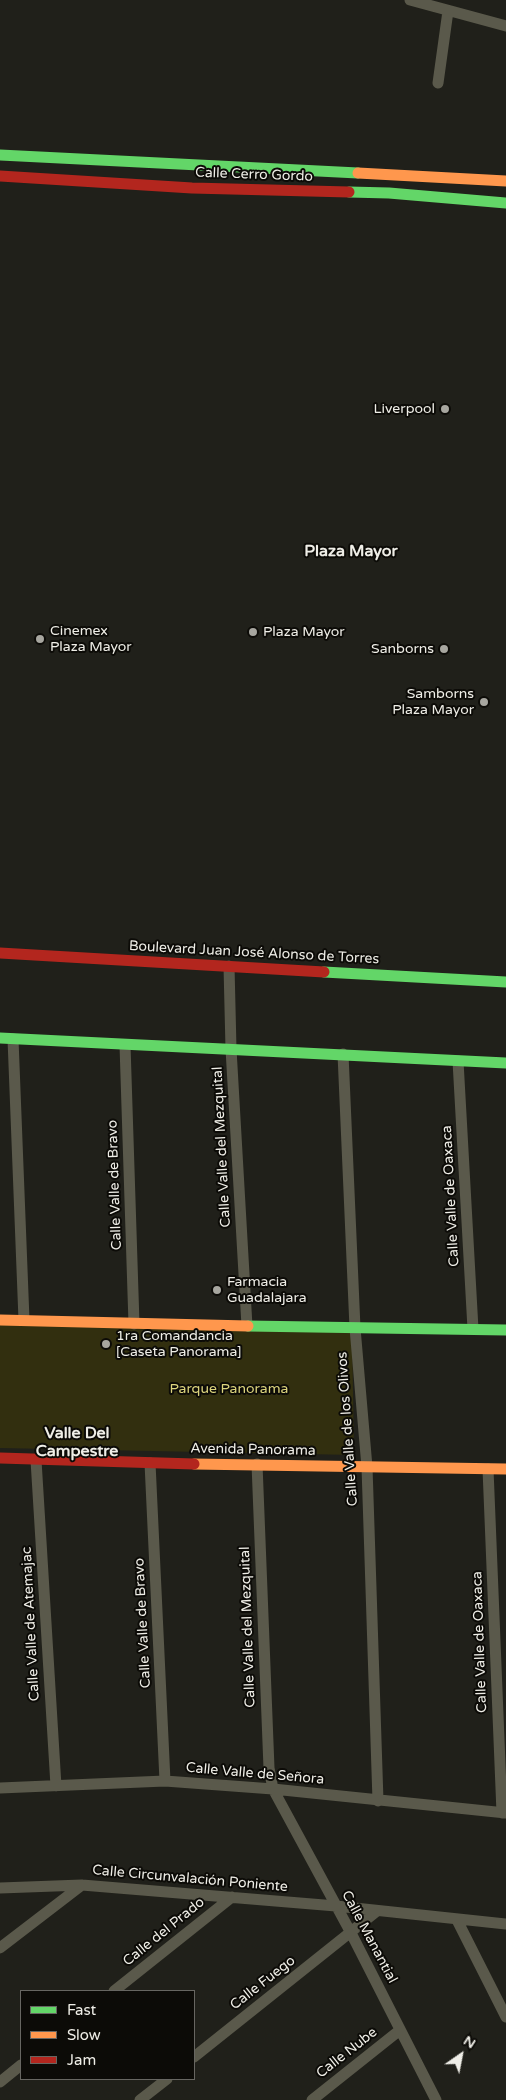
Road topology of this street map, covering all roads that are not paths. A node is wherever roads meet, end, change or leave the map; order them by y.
1 (410, 0) edge
2 (448, 11) junction
3 (506, 26) edge
4 (438, 83) dead end
5 (0, 154) edge
6 (0, 176) edge
7 (506, 181) edge
8 (506, 203) edge
9 (0, 953) edge
10 (229, 966) junction
11 (506, 982) edge
12 (0, 1038) edge
13 (13, 1039) junction
14 (125, 1045) junction
15 (231, 1049) junction
16 (342, 1054) junction
17 (458, 1061) junction
18 (506, 1063) edge
19 (0, 1320) edge
20 (24, 1320) junction
21 (134, 1324) junction
22 (247, 1326) junction
23 (355, 1328) junction
24 (473, 1329) junction
25 (506, 1330) edge
26 (0, 1458) edge
27 (36, 1460) junction
28 (150, 1463) junction
29 (257, 1464) junction
30 (367, 1468) junction
31 (488, 1469) junction
32 (506, 1470) edge
33 (165, 1781) junction
34 (56, 1786) junction
35 (0, 1788) edge
36 (272, 1789) junction
37 (378, 1801) junction
38 (504, 1813) edge
39 (82, 1885) junction
40 (0, 1888) edge
41 (232, 1897) junction
42 (336, 1906) junction
43 (377, 1910) junction
44 (457, 1920) junction
45 (506, 1924) edge
46 (351, 1933) junction
47 (0, 1948) edge
48 (115, 1990) edge
49 (502, 1999) edge
50 (506, 2017) edge
51 (400, 2030) junction
52 (195, 2056) edge
53 (20, 2066) edge
54 (166, 2080) edge
55 (0, 2082) edge
56 (140, 2100) edge
57 (312, 2100) edge
58 (436, 2100) edge

1 - 2 street
2 - 3 street
2 - 4 street
5 - 7 main road, Calle Cerro Gordo
6 - 8 main road, Calle Cerro Gordo
9 - 10 main road, Boulevard Juan José Alonso de Torres
10 - 11 main road, Boulevard Juan José Alonso de Torres
10 - 15 street, Calle Valle del Mezquital
12 - 13 main road
13 - 14 main road
13 - 20 street
14 - 15 main road
14 - 21 street, Calle Valle de Bravo
15 - 16 main road
15 - 22 street, Calle Valle del Mezquital
16 - 17 main road
16 - 23 street, Calle Valle de los Olivos
17 - 18 main road
17 - 24 street, Calle Valle de Oaxaca
19 - 20 main road
20 - 21 main road
21 - 22 main road
22 - 23 main road
23 - 24 main road
23 - 30 street, Calle Valle de los Olivos
24 - 25 main road
26 - 27 main road, Avenida Panorama
27 - 28 main road, Avenida Panorama
27 - 34 street, Calle Valle de Atemajac
28 - 29 main road, Avenida Panorama
28 - 33 street, Calle Valle de Bravo
29 - 30 main road, Avenida Panorama
29 - 36 street, Calle Valle del Mezquital
30 - 31 main road, Avenida Panorama
30 - 37 street, Calle Valle de los Olivos
31 - 32 main road, Avenida Panorama
31 - 38 street, Calle Valle de Oaxaca
33 - 34 street, Calle Valle de Señora
33 - 36 street, Calle Valle de Señora
34 - 35 street, Calle Valle de Señora
36 - 37 street, Calle Valle de Señora
36 - 42 street, Calle Manantial
37 - 38 street, Calle Valle de Señora
39 - 40 street, Calle Circunvalación Poniente
39 - 41 street, Calle Circunvalación Poniente
39 - 47 street
41 - 42 street, Calle Circunvalación Poniente
41 - 48 street, Calle del Prado
42 - 43 street, Calle Circunvalación Poniente
42 - 46 street, Calle Manantial
43 - 44 street, Calle Circunvalación Poniente
43 - 46 street
44 - 45 street, Calle Circunvalación Poniente
44 - 49 street
46 - 51 street, Calle Manantial
46 - 52 street, Calle Fuego
49 - 50 street
51 - 57 street, Calle Nube
51 - 58 street, Calle Manantial
53 - 55 street
54 - 56 street

